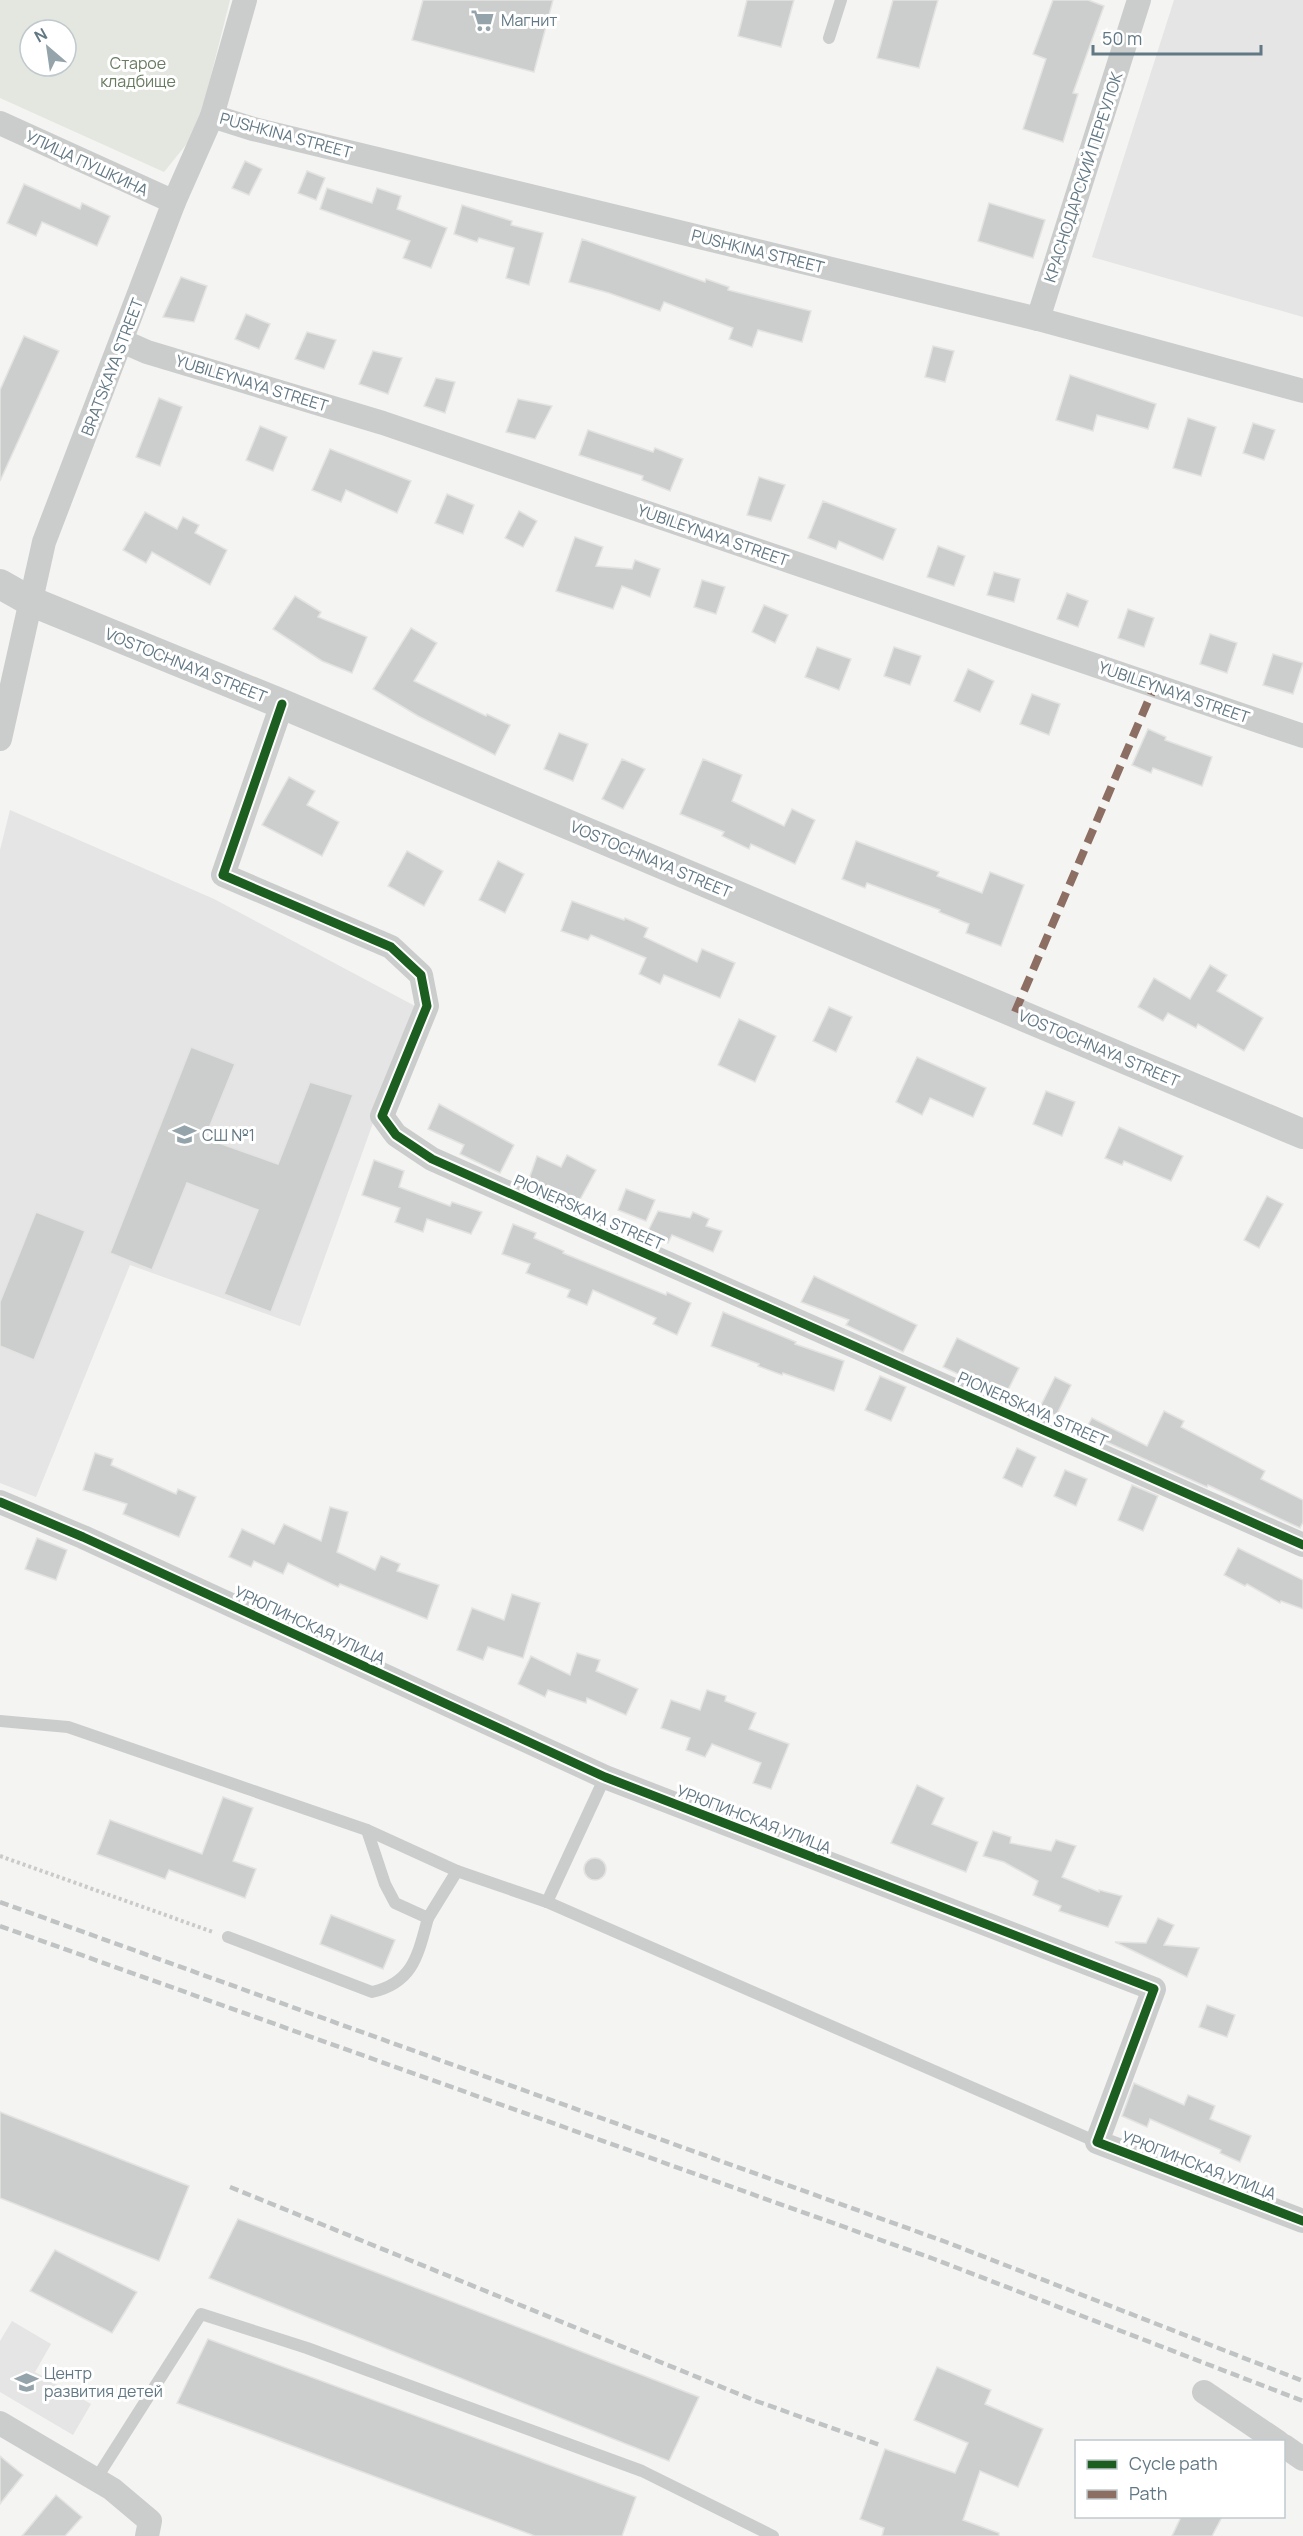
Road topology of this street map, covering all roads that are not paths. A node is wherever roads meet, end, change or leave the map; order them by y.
1 (245, 0) edge
2 (841, 0) edge
3 (1139, 0) edge
4 (829, 38) dead end
5 (212, 116) junction
6 (0, 123) edge
7 (174, 202) junction
8 (1038, 319) junction
9 (122, 341) junction
10 (1303, 391) edge
11 (0, 585) edge
12 (30, 600) junction
13 (282, 704) junction
14 (1303, 736) edge
15 (0, 740) edge
16 (1303, 1134) edge
17 (0, 1502) edge
18 (1303, 1545) edge
19 (0, 1721) edge
20 (605, 1777) junction
21 (367, 1830) junction
22 (457, 1871) junction
23 (547, 1902) junction
24 (428, 1918) junction
25 (228, 1937) road end
26 (1097, 2142) junction
27 (1303, 2221) edge
28 (1204, 2392) dead end
29 (0, 2423) edge
30 (1275, 2440) edge
31 (1285, 2446) edge
32 (1303, 2459) edge
33 (96, 2480) junction
34 (148, 2529) edge
35 (772, 2536) edge

1 - 5 street, BRATSKAYA STREET
2 - 4 lane
3 - 8 street, КРАСНОДАРСКИЙ ПЕРЕУЛОК
5 - 7 street, BRATSKAYA STREET
5 - 8 street, PUSHKINA STREET
6 - 7 street, УЛИЦА ПУШКИНА
7 - 9 street, BRATSKAYA STREET
8 - 10 street, PUSHKINA STREET
9 - 12 street, BRATSKAYA STREET
9 - 14 street, YUBILEYNAYA STREET
11 - 12 street, VOSTOCHNAYA STREET
12 - 13 street, VOSTOCHNAYA STREET
12 - 15 street, BRATSKAYA STREET
13 - 16 street, VOSTOCHNAYA STREET
13 - 18 street, PIONERSKAYA STREET
17 - 20 street, УРЮПИНСКАЯ УЛИЦА
19 - 21 lane
20 - 23 lane
20 - 26 street, УРЮПИНСКАЯ УЛИЦА
21 - 22 lane
21 - 24 lane
22 - 23 lane
22 - 24 lane
23 - 26 lane
24 - 25 lane
26 - 27 street, УРЮПИНСКАЯ УЛИЦА
28 - 30 street
29 - 33 street
31 - 32 street
33 - 34 street
33 - 35 lane

